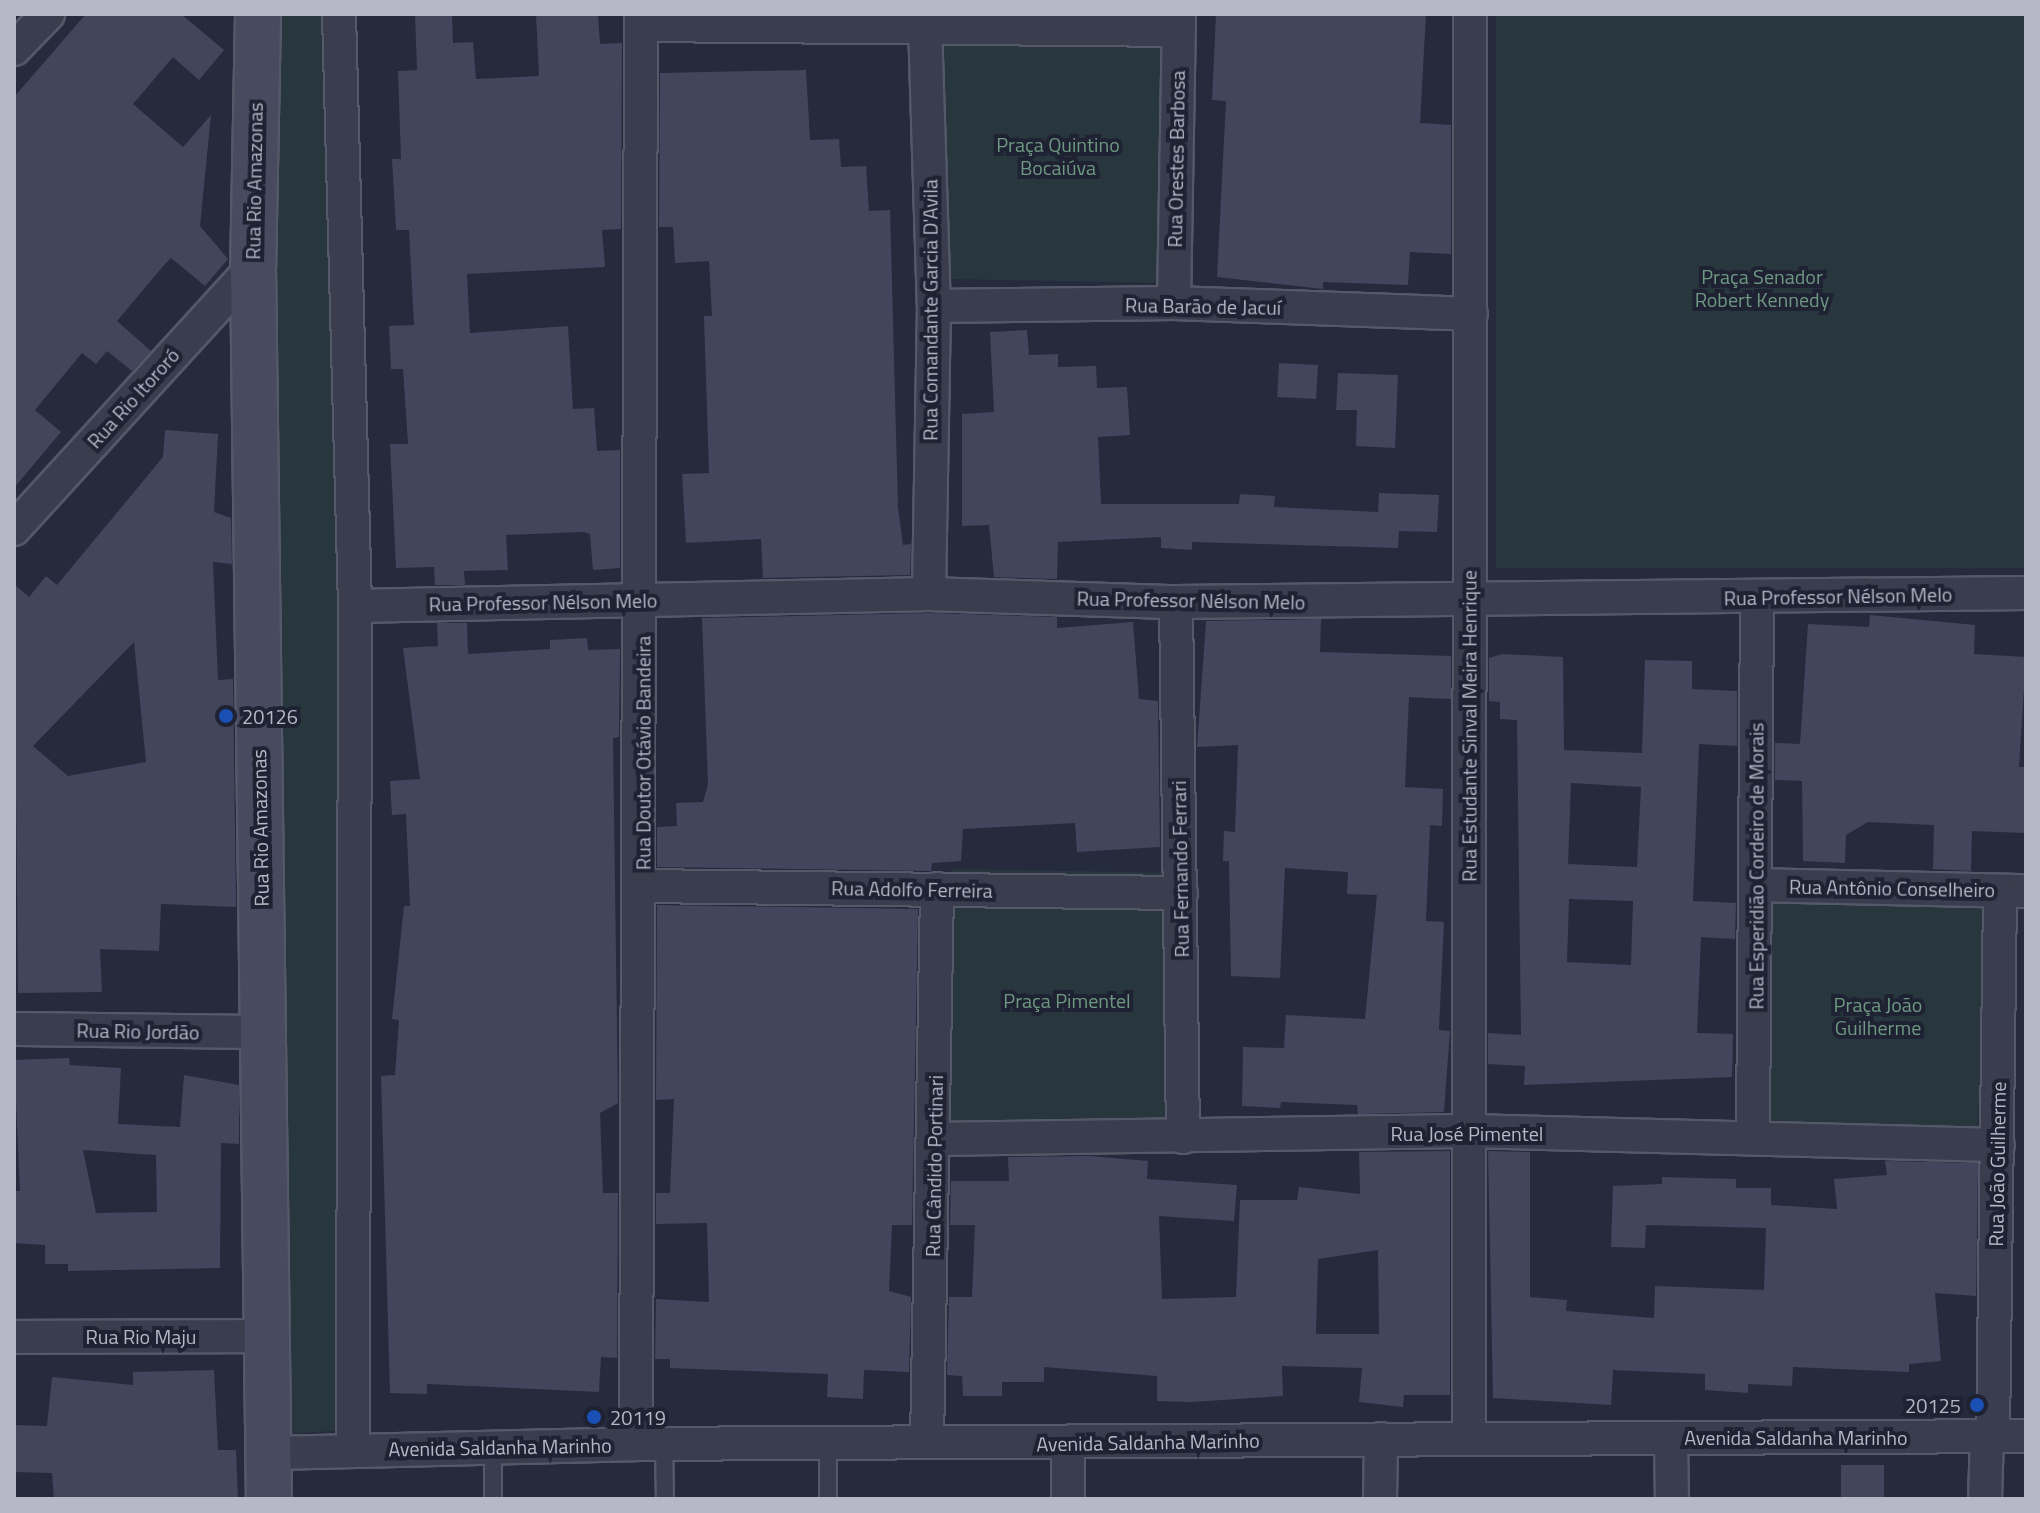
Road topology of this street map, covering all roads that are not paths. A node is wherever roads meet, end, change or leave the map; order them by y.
1 (48, 14) edge
2 (258, 14) edge
3 (339, 14) edge
4 (1470, 14) edge
5 (641, 20) edge
6 (1179, 22) edge
7 (925, 25) junction
8 (14, 49) edge
9 (253, 267) junction
10 (1174, 303) junction
11 (934, 306) junction
12 (1471, 314) junction
13 (14, 529) edge
14 (2026, 593) edge
15 (929, 594) junction
16 (1757, 598) junction
17 (643, 599) junction
18 (1469, 601) junction
19 (1176, 602) junction
20 (355, 606) junction
21 (1757, 885) junction
22 (643, 886) junction
23 (937, 889) junction
24 (2013, 891) edge
25 (1181, 893) junction
26 (14, 1029) edge
27 (262, 1032) junction
28 (1469, 1131) junction
29 (1753, 1134) junction
30 (1183, 1137) junction
31 (935, 1139) junction
32 (1998, 1145) junction
33 (267, 1336) junction
34 (14, 1337) edge
35 (1990, 1436) junction
36 (2026, 1436) edge
37 (1469, 1438) junction
38 (1671, 1438) junction
39 (1381, 1439) junction
40 (927, 1442) junction
41 (828, 1443) junction
42 (650, 1444) junction
43 (1068, 1444) junction
44 (493, 1448) junction
45 (353, 1451) junction
46 (270, 1453) junction
47 (269, 1499) edge
48 (493, 1499) edge
49 (665, 1499) edge
50 (828, 1499) edge
51 (1068, 1499) edge
52 (1380, 1499) edge
53 (1672, 1499) edge
54 (1985, 1499) edge

1 - 8 street
2 - 9 street, Rua Rio Amazonas
3 - 20 street
4 - 12 street, Rua Estudante Sinval Meira Henrique
5 - 7 street
5 - 17 street, Rua Doutor Otávio Bandeira
6 - 7 street
6 - 10 street, Rua Orestes Barbosa
7 - 11 street, Rua Comandante Garcia D'Avila
9 - 13 street, Rua Rio Itororó
9 - 27 street, Rua Rio Amazonas
10 - 11 street, Rua Barão de Jacuí
10 - 12 street, Rua Barão de Jacuí
11 - 15 street, Rua Comandante Garcia D'Avila
12 - 18 street, Rua Estudante Sinval Meira Henrique
14 - 16 street, Rua Professor Nélson Melo
15 - 17 street, Rua Professor Nélson Melo
15 - 19 street, Rua Professor Nélson Melo
16 - 18 street, Rua Professor Nélson Melo
16 - 21 street, Rua Esperidião Cordeiro de Morais
17 - 20 street, Rua Professor Nélson Melo
17 - 22 street, Rua Doutor Otávio Bandeira
18 - 19 street, Rua Professor Nélson Melo
18 - 28 street, Rua Estudante Sinval Meira Henrique
19 - 25 street, Rua Fernando Ferrari
20 - 45 street
21 - 24 street, Rua Antônio Conselheiro
21 - 29 street, Rua Esperidião Cordeiro de Morais
22 - 23 street, Rua Adolfo Ferreira
22 - 42 street, Rua Doutor Otávio Bandeira
23 - 25 street, Rua Adolfo Ferreira
23 - 31 street, Rua Cândido Portinari
24 - 32 street, Rua João Guilherme
25 - 30 street, Rua Fernando Ferrari
26 - 27 street, Rua Rio Jordão
27 - 33 street, Rua Rio Amazonas
28 - 29 street, Rua José Pimentel
28 - 30 street, Rua José Pimentel
28 - 37 street, Rua Estudante Sinval Meira Henrique
29 - 32 street, Rua José Pimentel
30 - 31 street, Rua José Pimentel
31 - 40 street, Rua Cândido Portinari
32 - 35 street, Rua João Guilherme
33 - 34 street, Rua Rio Maju
33 - 46 street, Rua Rio Amazonas
35 - 36 street, Avenida Saldanha Marinho
35 - 38 street, Avenida Saldanha Marinho
35 - 54 street, Rua João Guilherme
37 - 38 street, Avenida Saldanha Marinho
37 - 39 street, Avenida Saldanha Marinho
38 - 53 street
39 - 43 street, Avenida Saldanha Marinho
39 - 52 street
40 - 41 street, Avenida Saldanha Marinho
40 - 43 street, Avenida Saldanha Marinho
41 - 42 street, Avenida Saldanha Marinho
41 - 50 lane
42 - 44 street, Avenida Saldanha Marinho
42 - 49 lane
43 - 51 street
44 - 45 street, Avenida Saldanha Marinho
44 - 48 lane
45 - 46 street, Avenida Saldanha Marinho
46 - 47 street, Rua Rio Amazonas

